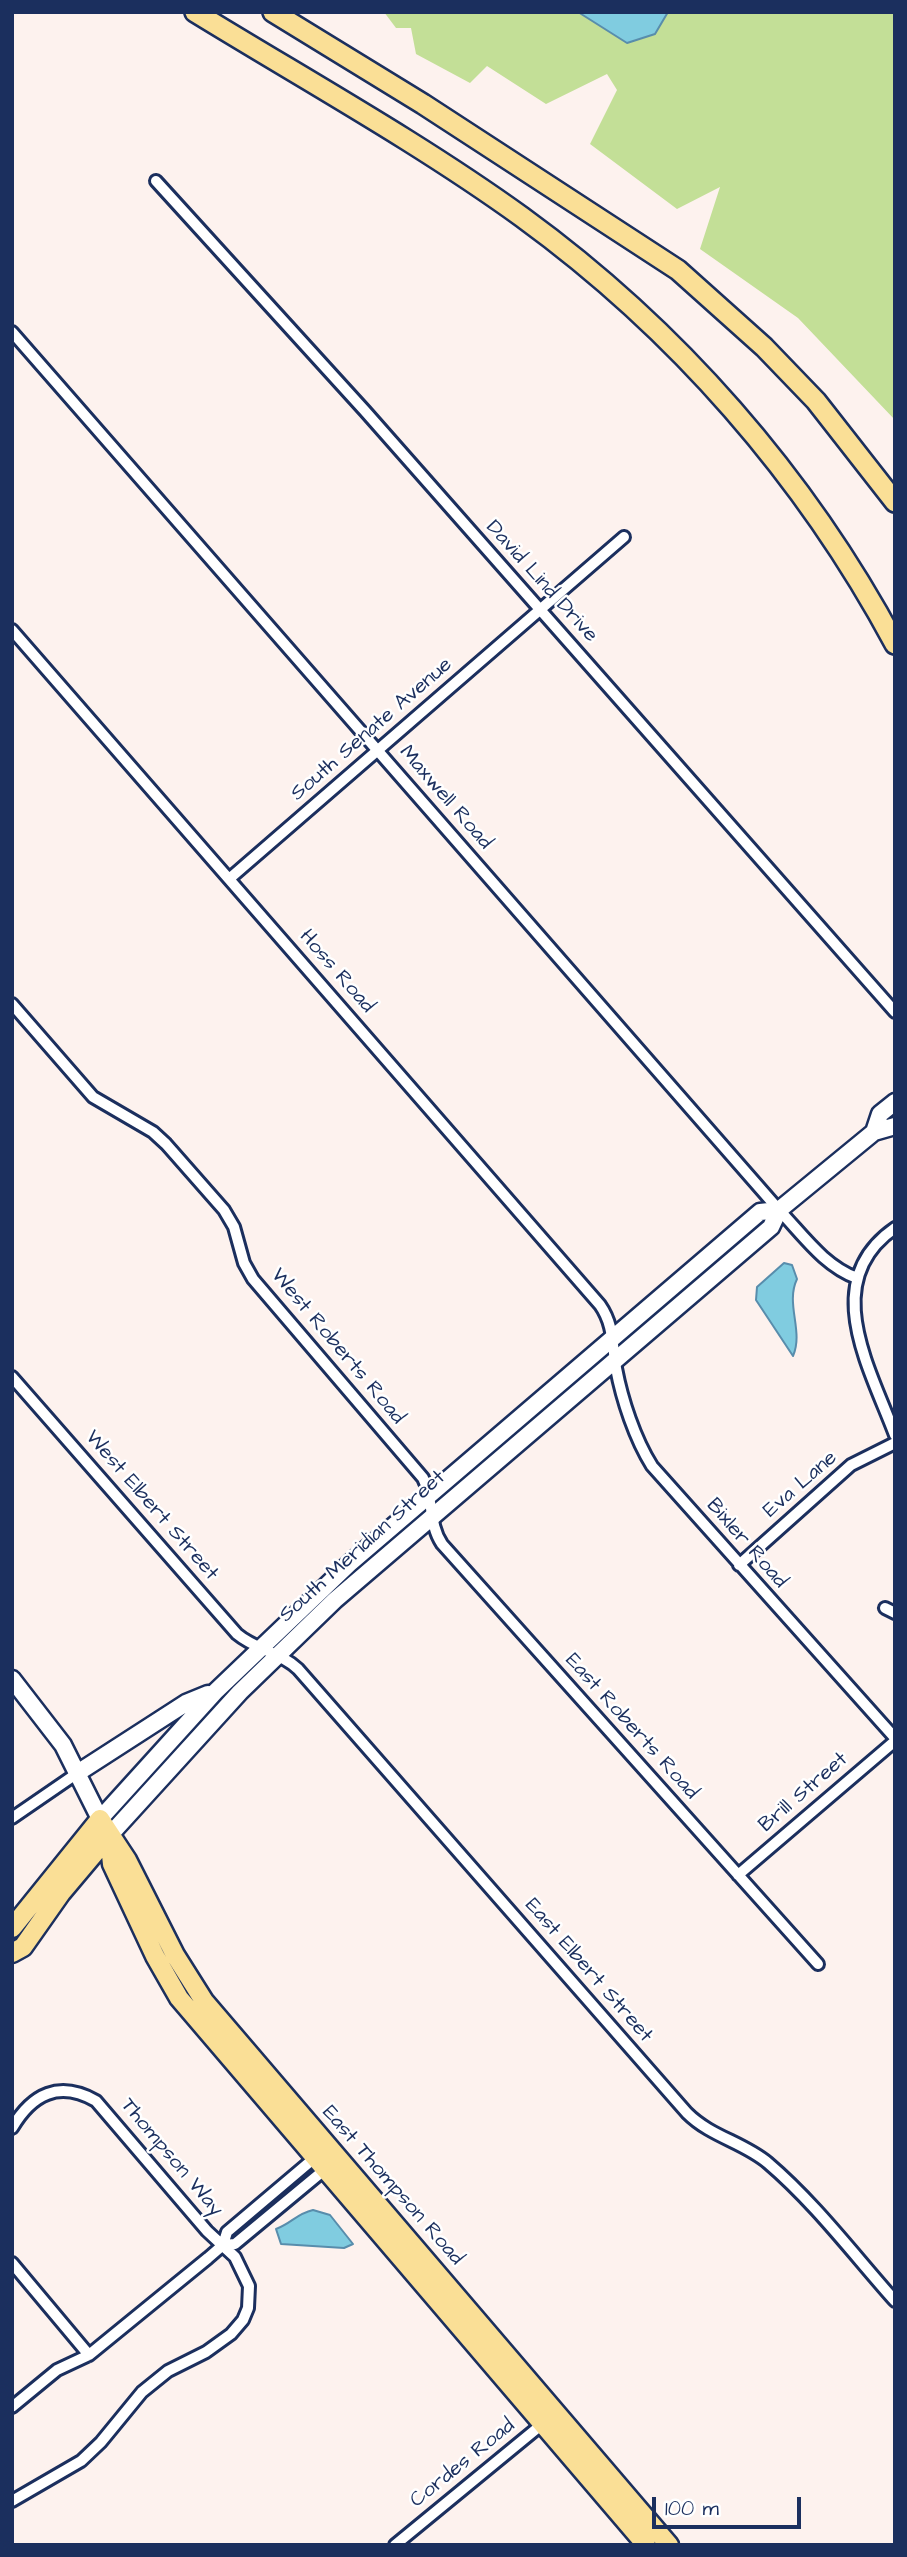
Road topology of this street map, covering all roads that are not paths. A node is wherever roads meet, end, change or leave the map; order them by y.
1 (195, 12) edge
2 (273, 12) edge
3 (156, 181) dead end
4 (12, 332) edge
5 (895, 502) edge
6 (624, 537) dead end
7 (539, 609) junction
8 (12, 630) edge
9 (895, 643) edge
10 (377, 750) junction
11 (229, 879) junction
12 (12, 1004) edge
13 (895, 1012) edge
14 (895, 1102) edge
15 (895, 1126) edge
16 (874, 1132) junction
17 (779, 1210) junction
18 (895, 1228) edge
19 (857, 1278) junction
20 (614, 1347) junction
21 (12, 1377) edge
22 (895, 1435) edge
23 (895, 1443) edge
24 (430, 1505) junction
25 (739, 1565) junction
26 (268, 1651) junction
27 (12, 1679) edge
28 (216, 1691) junction
29 (895, 1740) edge
30 (79, 1772) junction
31 (12, 1818) edge
32 (100, 1819) junction
33 (109, 1836) junction
34 (738, 1875) junction
35 (12, 1928) edge
36 (12, 1953) edge
37 (818, 1964) dead end
38 (12, 2128) edge
39 (333, 2152) junction
40 (319, 2165) junction
41 (223, 2245) junction
42 (12, 2263) edge
43 (895, 2301) edge
44 (89, 2355) junction
45 (12, 2407) edge
46 (549, 2418) junction
47 (12, 2501) edge
48 (395, 2545) edge
49 (646, 2545) edge
50 (669, 2545) edge

1 - 9 highway
2 - 5 highway
3 - 7 street, David Lind Drive
4 - 10 street, Maxwell Road
6 - 7 street, South Senate Avenue
7 - 10 street, South Senate Avenue
7 - 13 street, David Lind Drive
8 - 11 street, Hoss Road
10 - 11 street, South Senate Avenue
10 - 17 street, Maxwell Road
11 - 20 street, Hoss Road
12 - 24 street, West Roberts Road
14 - 16 main road, South Meridian Street
15 - 16 main road, South Meridian Street
16 - 17 main road, South Meridian Street
17 - 19 street, Maxwell Road
17 - 20 main road, South Meridian Street
18 - 19 street
19 - 22 street
20 - 24 main road, South Meridian Street
20 - 24 main road, South Meridian Street
20 - 25 street, Bixler Road
21 - 26 street, West Elbert Street
23 - 25 street, Eva Lane
24 - 26 main road, South Meridian Street
24 - 26 main road, South Meridian Street
24 - 34 street, East Roberts Road
25 - 29 street, Bixler Road
26 - 28 main road, South Meridian Street
26 - 33 main road, South Meridian Street
26 - 43 street, East Elbert Street
27 - 30 main road, East Thompson Road
28 - 30 main road, South Meridian Street
28 - 32 main road, South Meridian Street
29 - 34 street, Brill Street
30 - 31 street, South Meridian Street
30 - 32 main road, East Thompson Road
32 - 33 main road, East Thompson Road
32 - 35 main road, South Meridian Street
33 - 36 main road, South Meridian Street
33 - 39 main road, East Thompson Road
33 - 40 main road, East Thompson Road
34 - 37 street, East Roberts Road
38 - 41 street, Thompson Way
39 - 40 street
39 - 40 street
39 - 46 main road, East Thompson Road
40 - 41 street
40 - 46 main road, East Thompson Road
41 - 44 street
41 - 47 street, Thompson Way
42 - 44 street
44 - 45 street
46 - 48 street, Cordes Road
46 - 49 main road, East Thompson Road
46 - 50 main road, East Thompson Road

